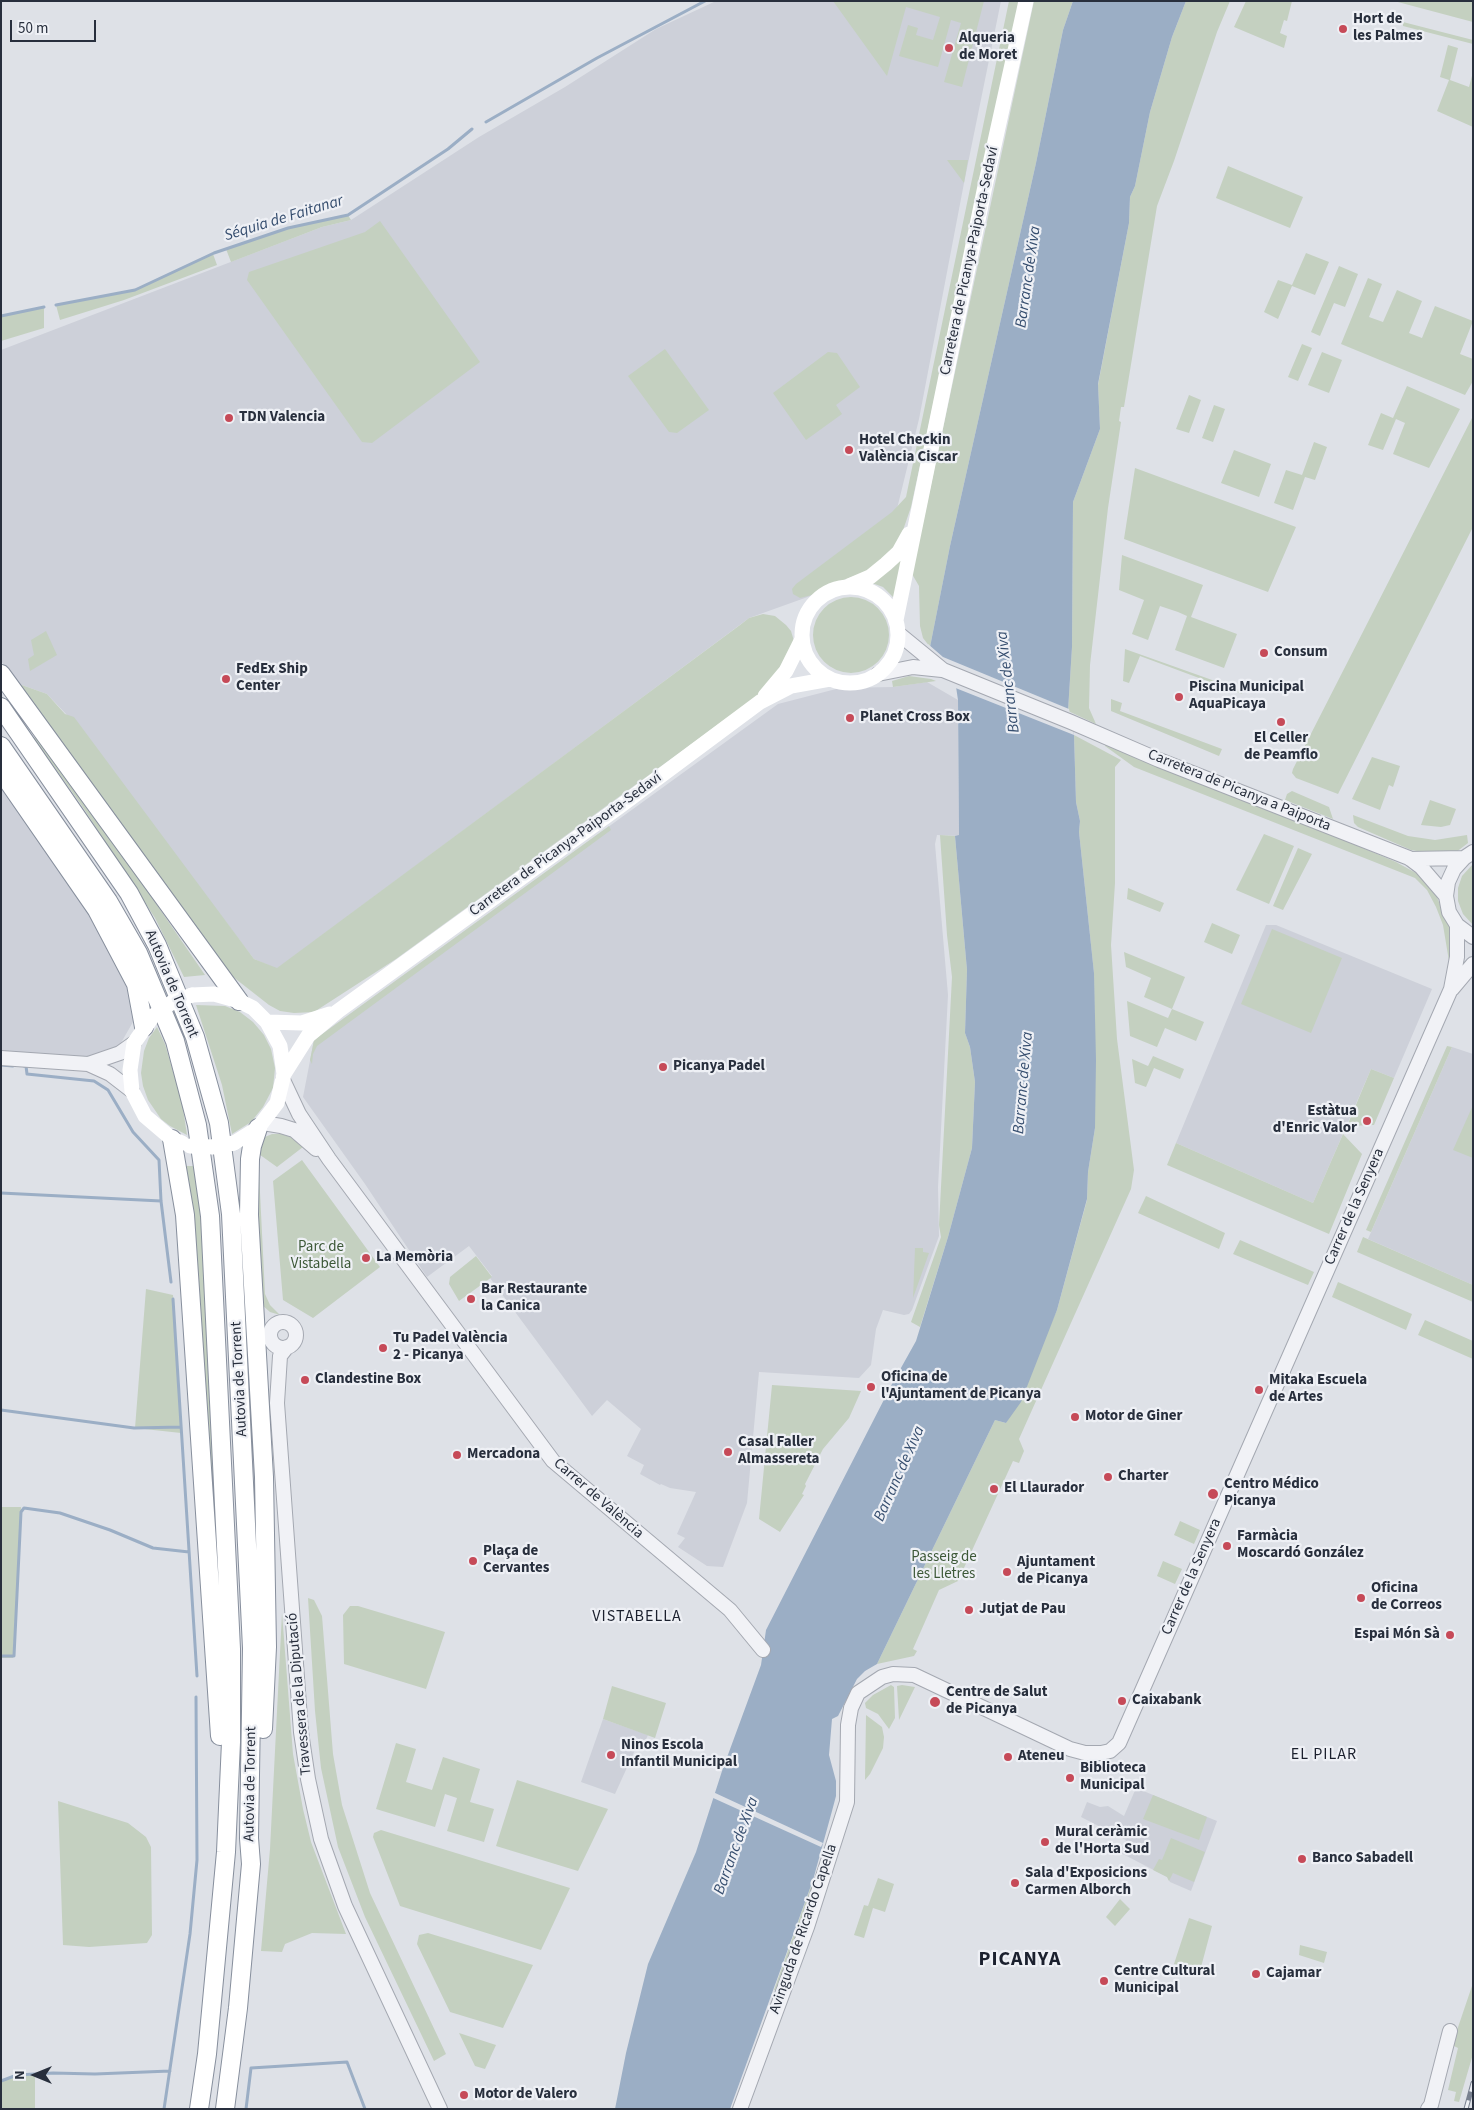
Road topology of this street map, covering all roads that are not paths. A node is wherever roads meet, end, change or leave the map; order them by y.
1 (1026, 1) edge
2 (916, 522) junction
3 (848, 586) junction
4 (898, 627) junction
5 (802, 639) junction
6 (943, 670) junction
7 (1, 674) edge
8 (878, 674) junction
9 (830, 679) junction
10 (760, 702) junction
11 (1, 707) edge
12 (1, 746) edge
13 (1, 771) edge
14 (1468, 855) edge
15 (1409, 858) junction
16 (1446, 896) junction
17 (1457, 925) junction
18 (1473, 937) edge
19 (1473, 964) edge
20 (1451, 989) junction
21 (239, 1001) junction
22 (338, 1011) junction
23 (149, 1022) junction
24 (267, 1022) junction
25 (134, 1043) junction
26 (1, 1058) edge
27 (88, 1064) junction
28 (284, 1077) junction
29 (132, 1091) junction
30 (261, 1126) junction
31 (172, 1139) junction
32 (329, 1159) junction
33 (255, 1304) junction
34 (283, 1322) junction
35 (270, 1336) junction
36 (287, 1347) junction
37 (277, 1403) junction
38 (763, 1650) dead end
39 (846, 1746) joint
40 (226, 1852) junction
41 (251, 1864) junction
42 (1450, 2031) dead end
43 (199, 2109) edge
44 (225, 2109) edge
45 (440, 2109) edge
46 (740, 2109) edge
47 (1428, 2109) edge

1 - 2 main road, Carretera de Picanya-Paiporta-Sedaví
2 - 3 main road, Carretera de Picanya-Paiporta-Sedaví
2 - 4 main road, Carretera de Picanya-Paiporta-Sedaví
3 - 4 main road
3 - 5 main road
4 - 6 street
4 - 8 main road
5 - 9 main road
5 - 10 main road, Carretera de Picanya-Paiporta-Sedaví
6 - 8 street
6 - 15 street, Carretera de Picanya a Paiporta
7 - 21 highway
8 - 9 main road
9 - 10 main road, Carretera de Picanya-Paiporta-Sedaví
10 - 22 main road, Carretera de Picanya-Paiporta-Sedaví
11 - 41 highway, Autovia de Torrent
12 - 40 highway, Autovia de Torrent
13 - 23 highway
14 - 15 street, Carretera de Picanya a Paiporta
14 - 16 street
15 - 16 street, Carretera de Picanya a Paiporta
16 - 17 street
17 - 18 street
17 - 20 street, Carrer de la Senyera
19 - 20 street, Carrer de la Senyera
20 - 39 street, Carrer de la Senyera
21 - 23 main road, bridge
21 - 24 main road
22 - 24 main road
22 - 28 main road
23 - 25 main road
24 - 28 main road
25 - 27 street
25 - 29 main road
26 - 27 street
27 - 29 street
28 - 30 main road
28 - 32 street, Carrer de València
29 - 31 main road
30 - 31 main road, bridge
30 - 32 street, Carrer de València
30 - 33 highway
31 - 40 highway
32 - 38 street, Carrer de València
33 - 34 street
33 - 41 highway
34 - 35 street
34 - 36 street
35 - 36 street
35 - 37 street, Travessera de la Diputació
36 - 37 street, Travessera de la Diputació
37 - 45 street, Travessera de la Diputació
39 - 46 street, Avinguda de Ricardo Capella
40 - 43 highway, Autovia de Torrent
41 - 44 highway, Autovia de Torrent
42 - 47 street

